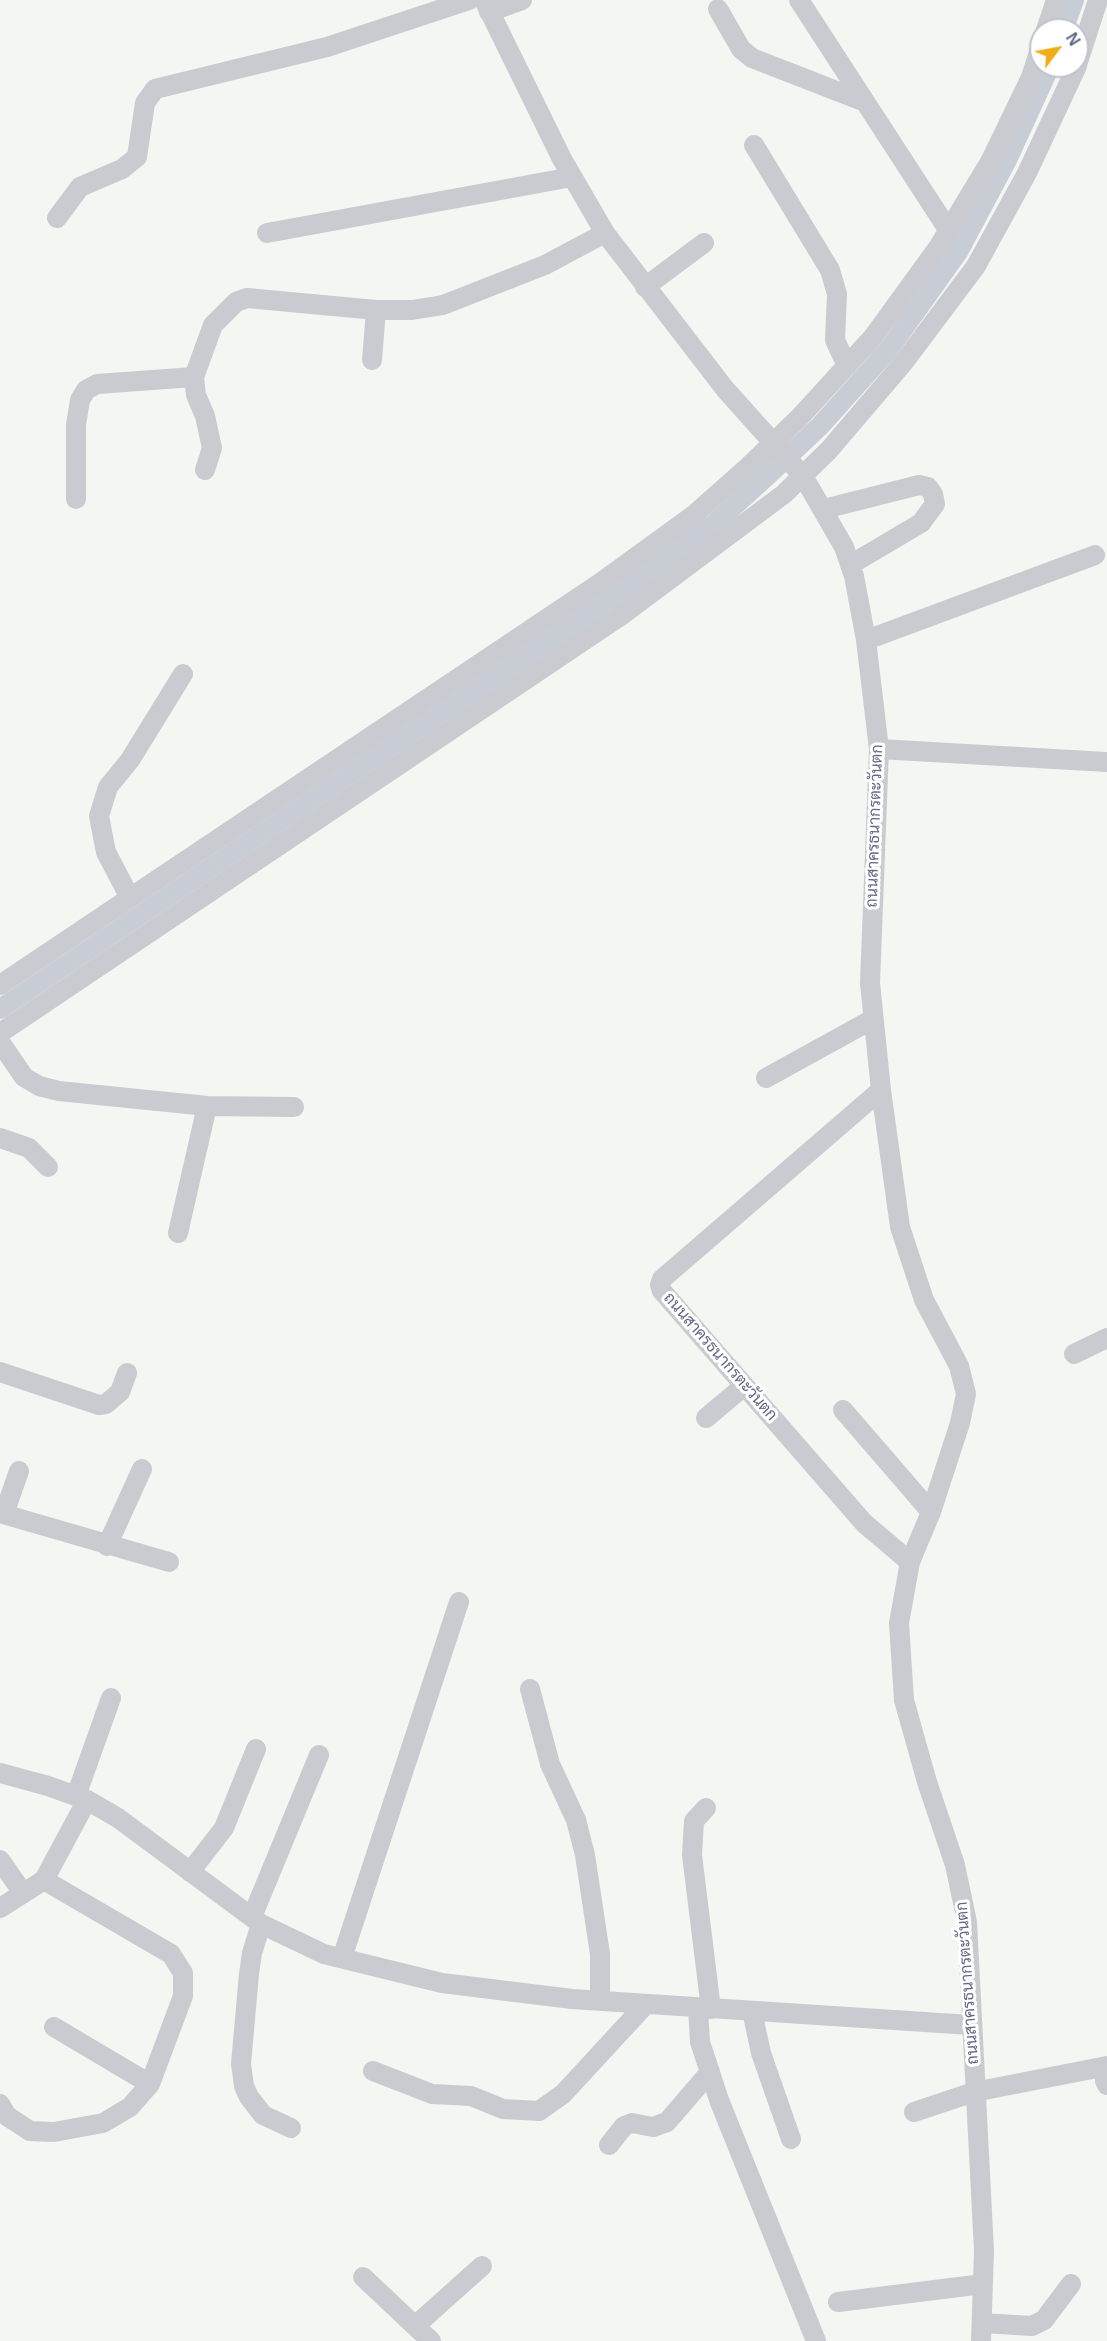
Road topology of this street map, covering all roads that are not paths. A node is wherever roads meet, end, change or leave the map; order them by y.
1 (469, 0) edge
2 (522, 0) edge
3 (799, 0) edge
4 (1056, 0) edge
5 (1098, 0) edge
6 (486, 6) edge
7 (718, 9) dead end
8 (1050, 18) edge
9 (1089, 28) edge
10 (1031, 78) edge
11 (1071, 78) edge
12 (865, 102) junction
13 (753, 146) dead end
14 (572, 177) junction
15 (57, 218) dead end
16 (949, 231) junction
17 (267, 233) dead end
18 (605, 233) junction
19 (704, 243) dead end
20 (645, 287) junction
21 (376, 310) junction
22 (372, 360) dead end
23 (847, 366) junction
24 (194, 377) junction
25 (776, 445) junction
26 (205, 470) dead end
27 (801, 474) junction
28 (76, 499) dead end
29 (824, 509) junction
30 (1095, 555) dead end
31 (850, 565) junction
32 (866, 640) junction
33 (183, 674) dead end
34 (879, 749) junction
35 (1107, 762) edge
36 (130, 898) junction
37 (0, 985) edge
38 (873, 1019) junction
39 (0, 1033) edge
40 (0, 1042) edge
41 (766, 1078) dead end
42 (881, 1090) junction
43 (207, 1106) junction
44 (294, 1107) dead end
45 (0, 1138) edge
46 (48, 1167) dead end
47 (178, 1233) dead end
48 (1107, 1338) edge
49 (1074, 1354) dead end
50 (0, 1372) edge
51 (127, 1373) dead end
52 (744, 1386) junction
53 (843, 1410) dead end
54 (706, 1418) dead end
55 (142, 1469) dead end
56 (19, 1471) dead end
57 (931, 1512) junction
58 (2, 1513) edge
59 (107, 1546) junction
60 (169, 1562) dead end
61 (910, 1562) junction
62 (459, 1602) dead end
63 (530, 1689) dead end
64 (111, 1698) dead end
65 (255, 1749) dead end
66 (319, 1755) dead end
67 (0, 1773) edge
68 (82, 1798) junction
69 (706, 1808) dead end
70 (0, 1860) edge
71 (190, 1872) junction
72 (44, 1880) junction
73 (23, 1893) junction
74 (0, 1908) edge
75 (257, 1920) junction
76 (342, 1958) junction
77 (600, 2001) junction
78 (645, 2004) junction
79 (705, 2008) junction
80 (752, 2011) junction
81 (971, 2025) junction
82 (54, 2027) dead end
83 (373, 2072) dead end
84 (710, 2072) junction
85 (1106, 2077) edge
86 (150, 2084) junction
87 (974, 2092) junction
88 (0, 2104) edge
89 (914, 2112) dead end
90 (291, 2128) dead end
91 (791, 2139) dead end
92 (609, 2145) dead end
93 (482, 2266) dead end
94 (363, 2277) dead end
95 (983, 2284) junction
96 (1071, 2284) dead end
97 (838, 2302) dead end
98 (415, 2326) junction
99 (981, 2332) edge
100 (431, 2341) edge
101 (816, 2341) edge

1 - 15 street
2 - 6 street
3 - 12 street
4 - 8 street
5 - 9 street
6 - 14 street, ถนนสาครธนากรตะวันตก
7 - 12 street
10 - 16 street
11 - 27 street
12 - 16 street
13 - 23 street
14 - 17 street
14 - 18 street, ถนนสาครธนากรตะวันตก
16 - 23 street
18 - 20 street, ถนนสาครธนากรตะวันตก
18 - 21 street
19 - 20 street
20 - 25 street, ถนนสาครธนากรตะวันตก
21 - 22 street
21 - 24 street
23 - 25 street
24 - 26 street
24 - 28 street
25 - 27 street, ถนนสาครธนากรตะวันตก
25 - 36 street
27 - 29 street, ถนนสาครธนากรตะวันตก
27 - 39 street
29 - 31 street, ถนนสาครธนากรตะวันตก
29 - 31 street
30 - 32 street
31 - 32 street, ถนนสาครธนากรตะวันตก
32 - 34 street, ถนนสาครธนากรตะวันตก
33 - 36 street
34 - 35 street
34 - 38 street, ถนนสาครธนากรตะวันตก
36 - 37 street
38 - 41 street
38 - 42 street, ถนนสาครธนากรตะวันตก
40 - 43 street
42 - 52 street, ถนนสาครธนากรตะวันตก
42 - 57 street, ถนนสาครธนากรตะวันตก
43 - 44 street
43 - 47 street
45 - 46 street
48 - 49 street
50 - 51 street
52 - 54 street
52 - 61 street, ถนนสาครธนากรตะวันตก
53 - 57 street
55 - 59 street
56 - 58 street
57 - 61 street, ถนนสาครธนากรตะวันตก
58 - 59 street
59 - 60 street
61 - 81 street, ถนนสาครธนากรตะวันตก
62 - 76 street
63 - 77 street
64 - 68 street
65 - 71 street
66 - 75 street
67 - 68 street
68 - 71 street
68 - 72 street
69 - 79 street
70 - 73 street
71 - 75 street
72 - 73 street
72 - 86 street
73 - 74 street
75 - 76 street
75 - 90 street
76 - 77 street
77 - 78 street
78 - 79 street
78 - 83 street
79 - 80 street
79 - 84 street
80 - 81 street
80 - 91 street
81 - 87 street, ถนนสาครธนากรตะวันตก
82 - 86 street
84 - 92 street
84 - 101 street
85 - 87 street
86 - 88 street
87 - 89 street
87 - 95 street, ถนนสาครธนากรตะวันตก
93 - 98 street
94 - 98 street
95 - 97 street
95 - 99 street, ถนนสาครธนากรตะวันตก
96 - 99 street
98 - 100 street

